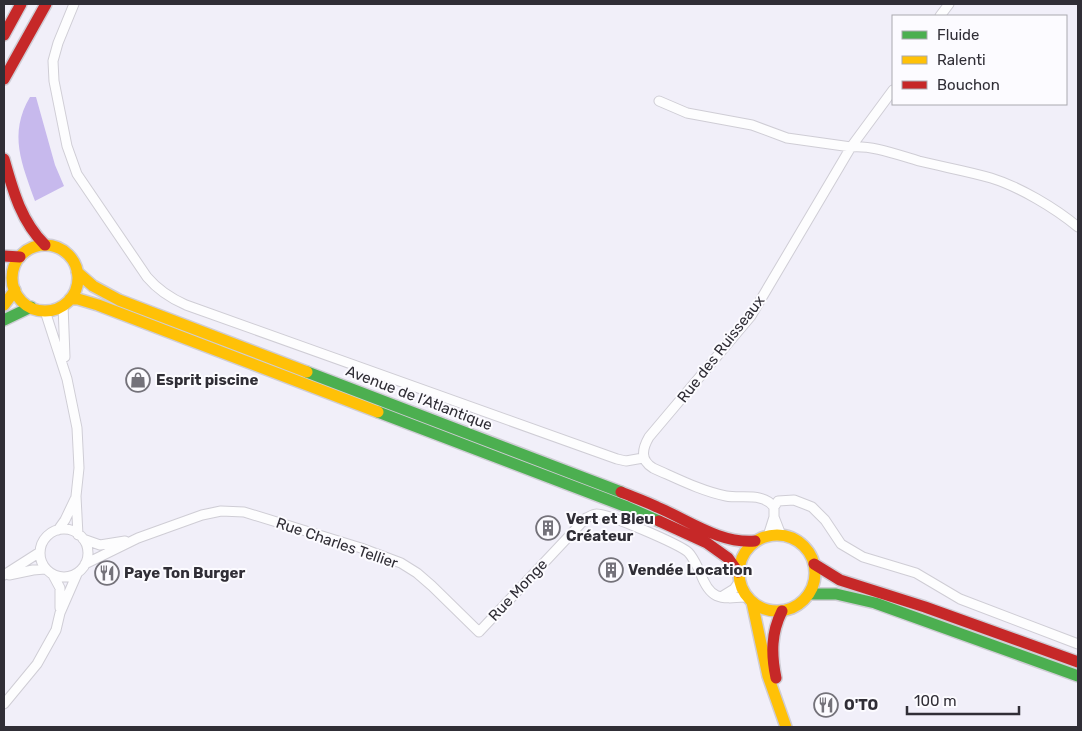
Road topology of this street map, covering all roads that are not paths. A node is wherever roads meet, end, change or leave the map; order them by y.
1 (21, 4) edge
2 (34, 4) edge
3 (46, 4) edge
4 (74, 4) edge
5 (949, 4) edge
6 (941, 15) edge
7 (4, 35) edge
8 (17, 56) junction
9 (4, 58) edge
10 (4, 79) edge
11 (4, 89) edge
12 (892, 91) edge
13 (659, 101) dead end
14 (851, 147) junction
15 (4, 159) edge
16 (1078, 227) edge
17 (45, 245) junction
18 (4, 256) edge
19 (20, 257) junction
20 (77, 272) junction
21 (4, 273) edge
22 (14, 286) junction
23 (67, 302) junction
24 (4, 305) edge
25 (31, 307) junction
26 (45, 310) junction
27 (4, 320) edge
28 (67, 379) junction
29 (643, 458) junction
30 (76, 496) junction
31 (774, 507) junction
32 (774, 517) junction
33 (58, 530) junction
34 (781, 535) junction
35 (768, 536) junction
36 (81, 537) junction
37 (138, 538) junction
38 (755, 541) junction
39 (40, 552) junction
40 (85, 564) junction
41 (814, 564) junction
42 (49, 572) junction
43 (77, 574) junction
44 (4, 576) edge
45 (739, 577) junction
46 (809, 594) junction
47 (721, 597) junction
48 (750, 600) junction
49 (782, 611) junction
50 (60, 613) junction
51 (479, 632) joint
52 (1078, 644) edge
53 (1078, 662) edge
54 (1078, 676) edge
55 (4, 704) edge
56 (786, 727) edge
57 (792, 727) edge

1 - 7 main road
2 - 9 main road
3 - 8 main road
4 - 29 street
5 - 6 street
8 - 10 main road
8 - 11 main road
12 - 14 street, Rue des Ruisseaux
13 - 14 street
14 - 16 street
14 - 29 street, Rue des Ruisseaux
15 - 17 main road
17 - 19 main road
17 - 20 main road
18 - 19 main road
19 - 22 main road
20 - 23 main road
20 - 38 main road, Avenue de l’Atlantique
21 - 22 main road
22 - 24 main road
22 - 25 main road
23 - 26 main road
23 - 28 street
23 - 45 main road, Avenue de l’Atlantique
25 - 26 main road
25 - 27 main road
26 - 28 street
28 - 30 street
29 - 31 street
30 - 33 street
30 - 36 street
31 - 32 street
31 - 52 street
32 - 34 street
32 - 35 street
33 - 36 street
33 - 39 street
34 - 35 main road
34 - 41 main road
35 - 38 main road
36 - 37 street
36 - 40 street
37 - 40 street
37 - 51 street, Rue Charles Tellier
38 - 45 main road
39 - 42 street
39 - 44 street
40 - 43 street
41 - 46 main road
41 - 53 main road
42 - 43 street
42 - 44 street
42 - 50 street
43 - 50 street
45 - 47 street
45 - 48 main road
46 - 49 main road
46 - 54 main road
47 - 48 street
47 - 51 street, Rue Monge
48 - 49 main road
48 - 56 main road
49 - 57 main road
50 - 55 street

